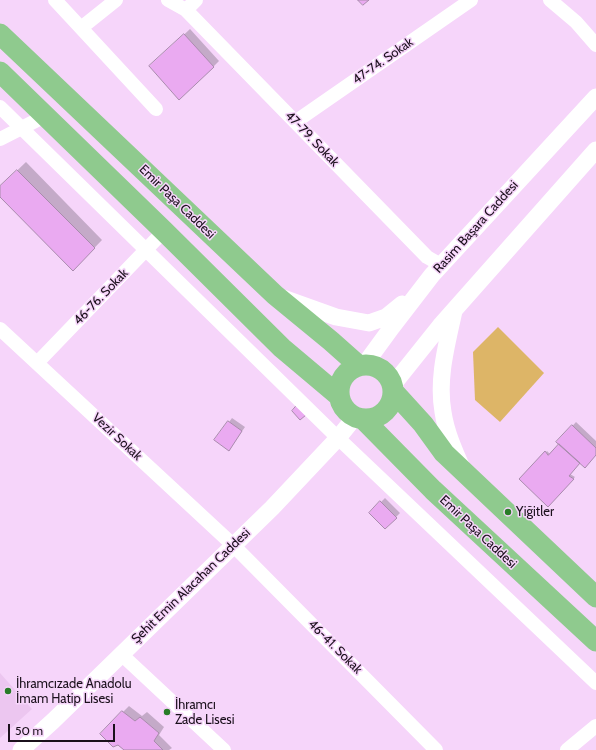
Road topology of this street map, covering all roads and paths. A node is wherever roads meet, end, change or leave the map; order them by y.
1 (55, 0) edge
2 (116, 0) edge
3 (168, 0) edge
4 (471, 0) edge
5 (550, 0) edge
6 (566, 0) edge
7 (191, 5) edge
8 (576, 22) junction
9 (81, 28) junction
10 (0, 34) edge
11 (596, 45) edge
12 (0, 72) edge
13 (596, 97) edge
14 (0, 107) edge
15 (156, 109) dead end
16 (45, 116) junction
17 (295, 122) junction
18 (22, 127) junction
19 (0, 139) edge
20 (596, 150) edge
21 (164, 231) junction
22 (147, 250) junction
23 (437, 270) junction
24 (275, 295) junction
25 (455, 310) junction
26 (0, 329) edge
27 (37, 363) junction
28 (362, 365) junction
29 (393, 388) junction
30 (339, 396) junction
31 (359, 418) junction
32 (338, 438) junction
33 (462, 470) junction
34 (233, 545) junction
35 (596, 597) edge
36 (596, 641) edge
37 (121, 654) junction
38 (596, 683) edge
39 (596, 726) edge
40 (21, 750) edge
41 (224, 750) edge
42 (436, 750) edge
43 (567, 750) edge

1 - 9 street
2 - 9 street
3 - 7 street, 47-79. Sokak
4 - 17 street, 47-74. Sokak
5 - 8 street
6 - 8 street
7 - 17 street, 47-79. Sokak
8 - 11 street
9 - 15 street
10 - 24 main road, Emir Paşa Caddesi
12 - 16 main road
13 - 23 street, Rasim Başara Caddesi
14 - 18 street
16 - 18 street
16 - 21 main road
17 - 23 street, 47-79. Sokak
18 - 19 street
18 - 22 street
20 - 25 street
21 - 22 street, 46-76. Sokak
21 - 30 main road
22 - 27 street, 46-76. Sokak
22 - 32 street
23 - 24 street
23 - 28 street, Rasim Başara Caddesi
24 - 28 main road, Emir Paşa Caddesi
25 - 29 street
25 - 33 street
26 - 27 street, Vezir Sokak
27 - 34 street, Vezir Sokak
28 - 29 main road
28 - 30 main road
29 - 31 main road
29 - 33 main road
30 - 31 main road
31 - 32 street, Şehit Emin Alacahan Caddesi
31 - 36 main road, Emir Paşa Caddesi
32 - 34 street, Şehit Emin Alacahan Caddesi
32 - 38 street
33 - 35 main road
34 - 37 street, Şehit Emin Alacahan Caddesi
34 - 42 street, 46-41. Sokak
37 - 40 street, Şehit Emin Alacahan Caddesi
37 - 41 street
39 - 43 street

